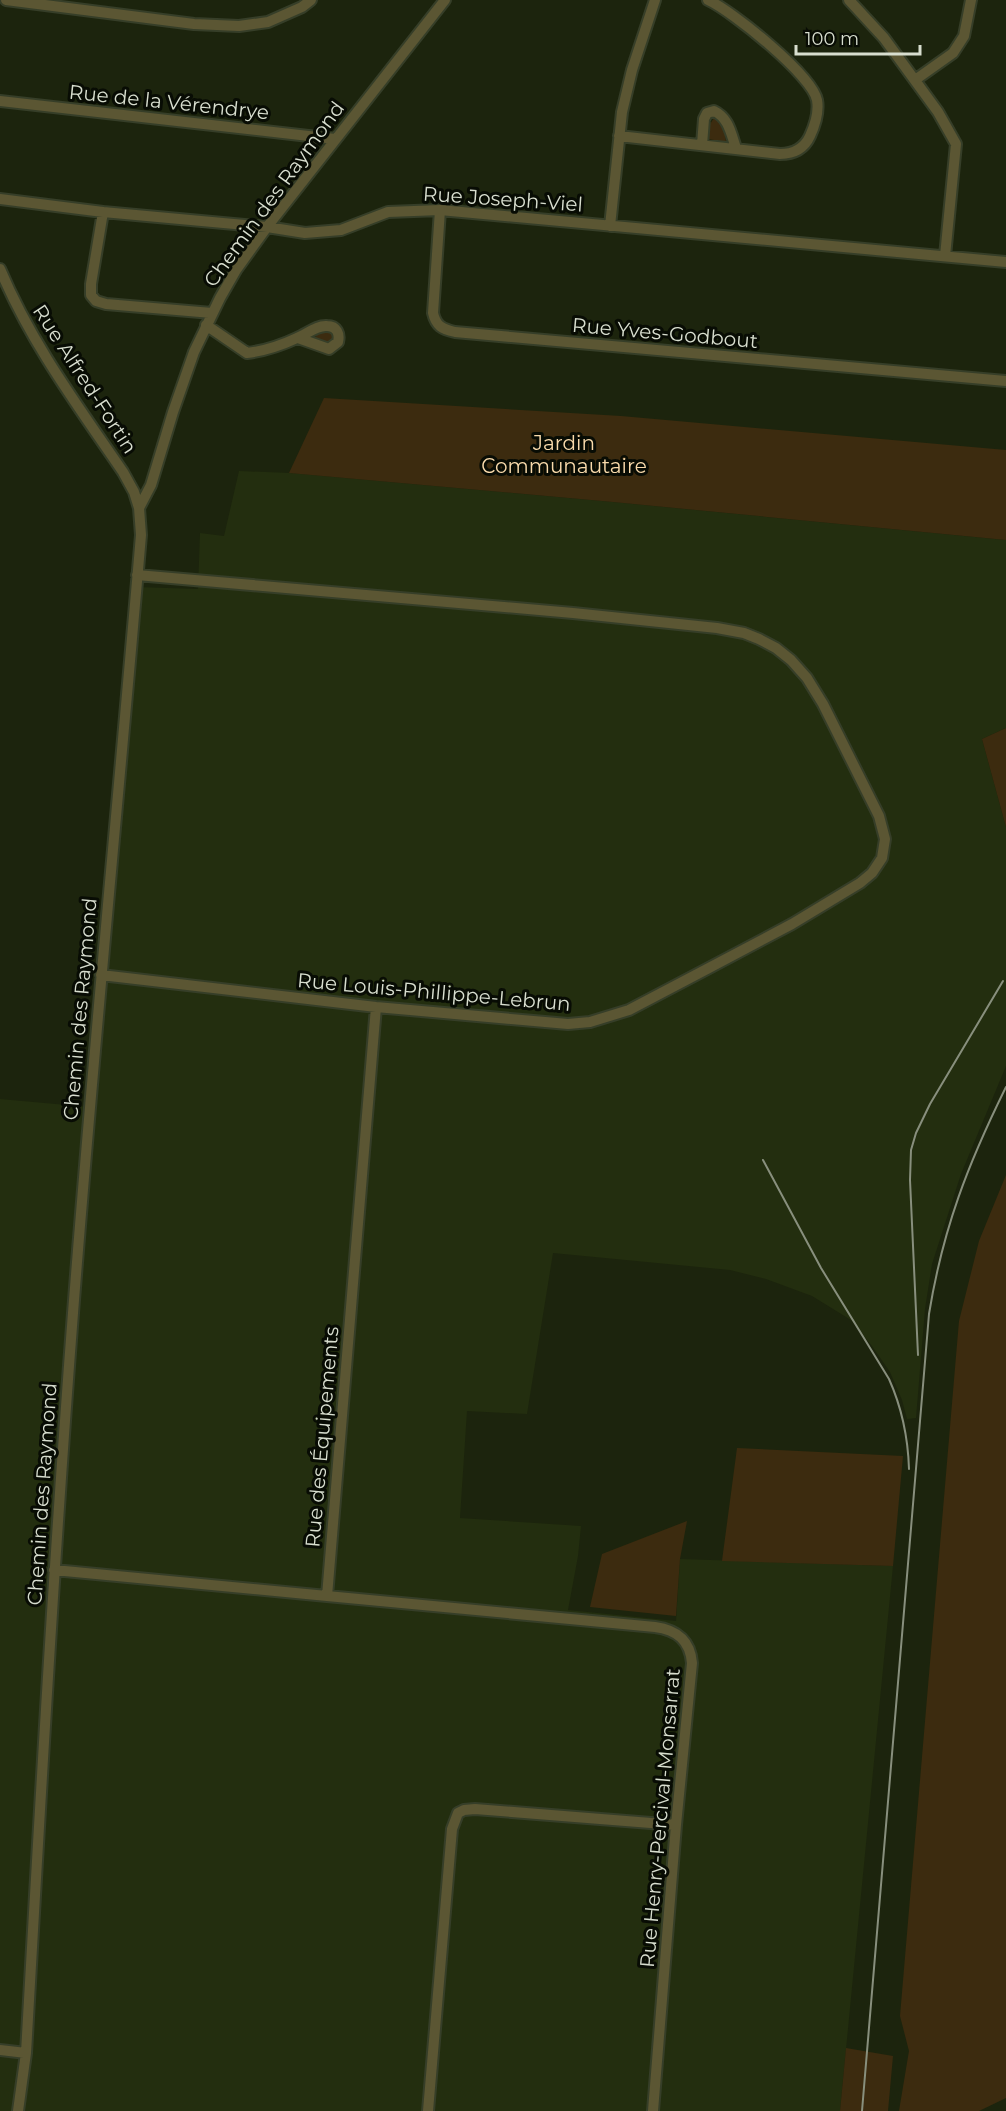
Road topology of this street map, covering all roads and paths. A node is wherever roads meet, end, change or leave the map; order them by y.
1 (6, 0) edge
2 (311, 0) edge
3 (445, 0) edge
4 (654, 0) edge
5 (708, 0) edge
6 (849, 0) edge
7 (971, 0) edge
8 (915, 80) junction
9 (0, 100) edge
10 (619, 136) junction
11 (335, 139) junction
12 (702, 145) junction
13 (736, 148) junction
14 (0, 199) edge
15 (440, 210) junction
16 (104, 212) junction
17 (610, 226) junction
18 (267, 227) junction
19 (945, 256) junction
20 (1006, 262) edge
21 (0, 269) edge
22 (212, 313) junction
23 (206, 325) junction
24 (298, 338) dead end
25 (1006, 381) edge
26 (140, 508) junction
27 (137, 575) junction
28 (101, 975) junction
29 (376, 1007) junction
30 (54, 1570) junction
31 (327, 1596) junction
32 (676, 1826) junction
33 (0, 2050) edge
34 (26, 2053) junction
35 (18, 2111) edge
36 (428, 2111) edge
37 (653, 2111) edge

1 - 2 street
3 - 11 street, Chemin des Raymond
4 - 10 street
5 - 13 street
6 - 8 street
7 - 8 street
8 - 19 street
9 - 11 street, Rue de la Vérendrye
10 - 12 street
10 - 17 street
11 - 18 street, Chemin des Raymond
12 - 13 street
12 - 13 street
14 - 16 street, Rue Joseph-Viel
15 - 17 street, Rue Joseph-Viel
15 - 18 street, Rue Joseph-Viel
15 - 25 street, Rue Yves-Godbout
16 - 18 street, Rue Joseph-Viel
16 - 22 street
17 - 19 street, Rue Joseph-Viel
18 - 22 street, Chemin des Raymond
19 - 20 street, Rue Joseph-Viel
21 - 26 street, Rue Alfred-Fortin
22 - 23 street, Chemin des Raymond
23 - 24 street
23 - 26 street, Chemin des Raymond
26 - 27 street, Chemin des Raymond
27 - 28 street, Chemin des Raymond
27 - 29 street, Rue Louis-Phillippe-Lebrun
28 - 29 street, Rue Louis-Phillippe-Lebrun
28 - 30 street, Chemin des Raymond
29 - 31 street, Rue des Équipements
30 - 31 street
30 - 34 street, Chemin des Raymond
31 - 32 street, Rue Henry-Percival-Monsarrat
32 - 36 street
32 - 37 street, Rue Henry-Percival-Monsarrat
33 - 34 street
34 - 35 street, Chemin des Raymond

